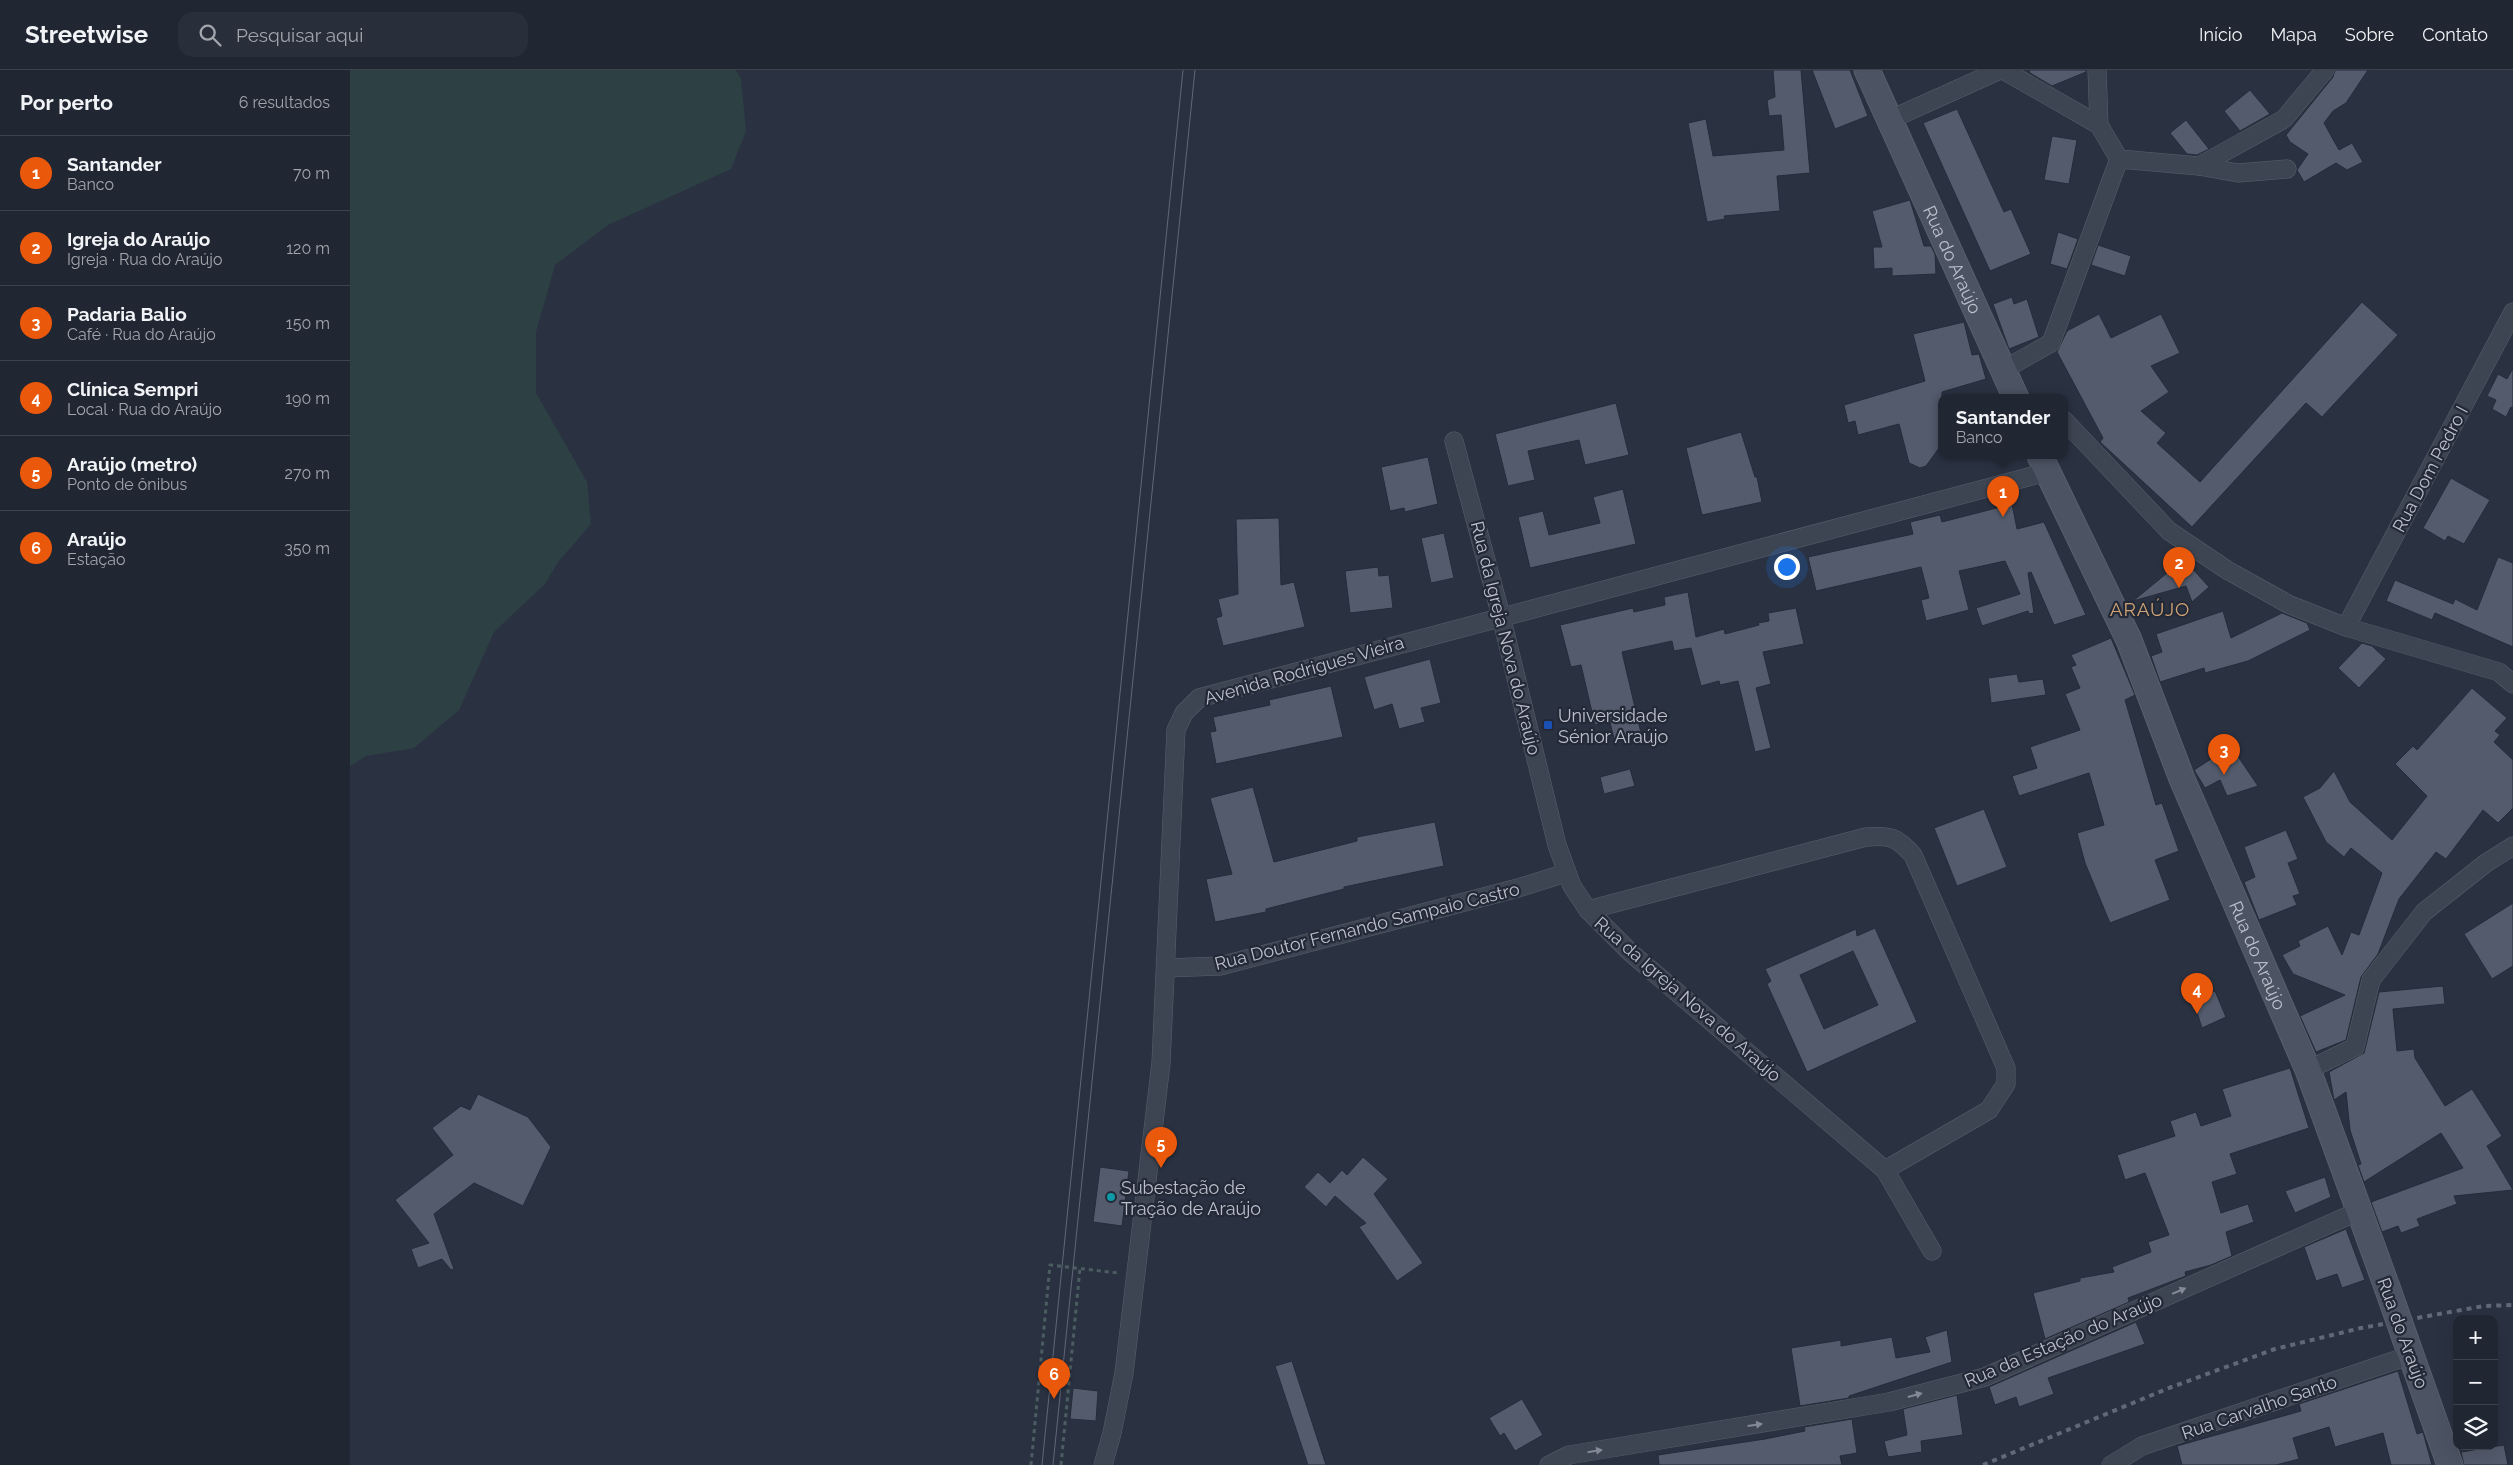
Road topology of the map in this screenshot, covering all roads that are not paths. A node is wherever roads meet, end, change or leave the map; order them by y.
1 (1867, 70) edge
2 (2001, 70) edge
3 (2097, 70) edge
4 (2325, 70) edge
5 (1889, 120) junction
6 (2099, 125) junction
7 (2119, 159) junction
8 (2199, 166) junction
9 (2287, 169) dead end
10 (2513, 312) edge
11 (2004, 370) junction
12 (2014, 394) edge
13 (2068, 424) edge
14 (1454, 441) dead end
15 (2043, 464) edge
16 (1501, 616) junction
17 (2346, 626) junction
18 (2513, 684) edge
19 (2513, 846) edge
20 (1566, 873) junction
21 (1588, 910) junction
22 (1167, 968) junction
23 (2308, 1070) junction
24 (1885, 1170) junction
25 (2359, 1211) junction
26 (1932, 1251) dead end
27 (2409, 1348) junction
28 (1103, 1465) edge
29 (1549, 1465) edge
30 (2111, 1465) edge
31 (2450, 1465) edge

1 - 5 main road, Rua do Araújo
2 - 5 street
2 - 6 street
3 - 6 street
4 - 8 street
5 - 11 main road, Rua do Araújo
6 - 7 street
7 - 8 street
7 - 11 street
8 - 9 street
10 - 17 street, Rua Dom Pedro I
11 - 12 main road, Rua do Araújo
13 - 17 street
14 - 16 street, Rua da Igreja Nova do Araújo
15 - 16 street, Avenida Rodrigues Vieira
15 - 23 main road, Rua do Araújo
16 - 20 street, Rua da Igreja Nova do Araújo
16 - 22 street, Avenida Rodrigues Vieira
17 - 18 street
19 - 23 street
20 - 21 street, Rua da Igreja Nova do Araújo
20 - 22 street, Rua Doutor Fernando Sampaio Castro
21 - 24 street, Rua da Igreja Nova do Araújo
21 - 24 street
22 - 28 street, Avenida Rodrigues Vieira
23 - 25 main road, Rua do Araújo
24 - 26 street, Rua da Igreja Nova do Araújo
25 - 27 main road, Rua do Araújo, bridge
29 -> 25 street, Rua da Estação do Araújo
27 - 30 street, Rua Carvalho Santo
27 - 31 main road, Rua do Araújo

